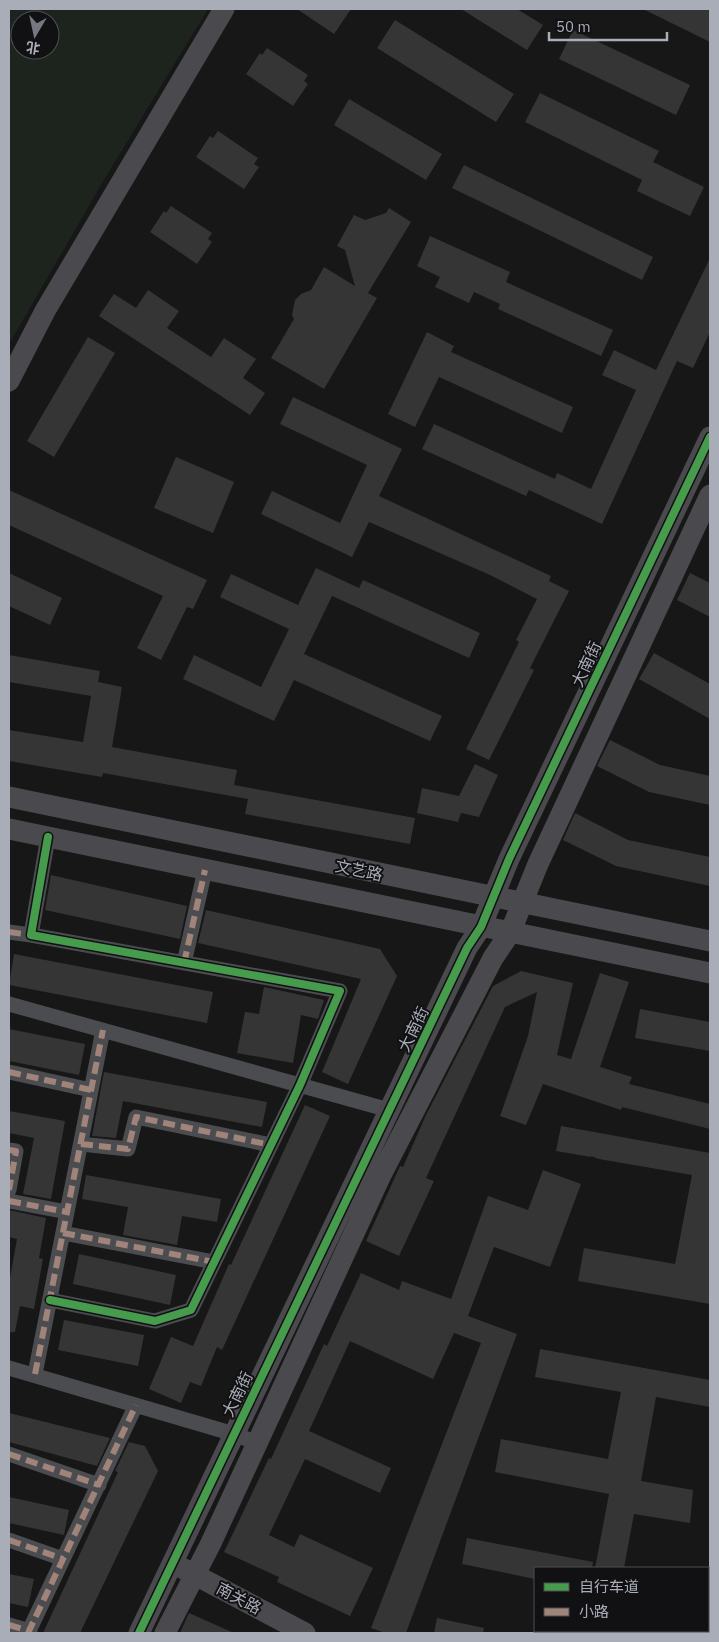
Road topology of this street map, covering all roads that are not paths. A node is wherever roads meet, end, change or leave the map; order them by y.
1 (224, 9) edge
2 (9, 381) edge
3 (710, 437) edge
4 (710, 495) edge
5 (9, 797) edge
6 (9, 829) edge
7 (48, 837) junction
8 (205, 870) junction
9 (493, 898) junction
10 (522, 904) junction
11 (481, 927) junction
12 (9, 932) edge
13 (510, 933) junction
14 (31, 934) junction
15 (710, 941) edge
16 (184, 963) junction
17 (710, 972) edge
18 (9, 1004) edge
19 (103, 1030) junction
20 (9, 1072) edge
21 (300, 1085) junction
22 (91, 1090) junction
23 (389, 1110) junction
24 (81, 1144) junction
25 (271, 1145) junction
26 (9, 1150) edge
27 (9, 1190) edge
28 (9, 1201) edge
29 (67, 1212) junction
30 (63, 1233) junction
31 (214, 1262) junction
32 (50, 1300) junction
33 (9, 1368) edge
34 (35, 1374) junction
35 (136, 1405) junction
36 (234, 1434) junction
37 (257, 1443) junction
38 (9, 1454) edge
39 (98, 1485) junction
40 (9, 1540) edge
41 (64, 1559) junction
42 (172, 1562) junction
43 (194, 1574) junction
44 (9, 1625) edge
45 (29, 1632) edge
46 (139, 1633) edge
47 (165, 1633) edge
48 (305, 1633) edge

1 - 2 street
3 - 9 street, 大南街
4 - 10 street
5 - 9 street, 文艺路
6 - 7 street, 文艺路
7 - 8 street, 文艺路
7 - 14 street
8 - 11 street, 文艺路
8 - 16 street
9 - 10 street, 文艺路
9 - 11 street, 大南街
10 - 13 street
10 - 15 street, 文艺路
11 - 13 street, 文艺路
11 - 23 street, 大南街
12 - 14 street
13 - 17 street, 文艺路
13 - 37 street
14 - 16 street
16 - 21 street
18 - 19 street
19 - 21 street
19 - 22 street
20 - 22 street
21 - 23 street
21 - 25 street
22 - 24 street
23 - 36 street, 大南街
24 - 25 street
24 - 29 street
25 - 31 street
26 - 27 street
28 - 29 street
29 - 30 street
30 - 31 street
30 - 32 street
31 - 32 street
32 - 34 street
33 - 34 street
34 - 35 street
35 - 36 street
35 - 39 street
36 - 37 street
36 - 42 street, 大南街
37 - 43 street
38 - 39 street
39 - 41 street
40 - 41 street
41 - 45 street
42 - 43 street, 南关路
42 - 46 street, 大南街
43 - 47 street
43 - 48 street, 南关路
44 - 45 street

